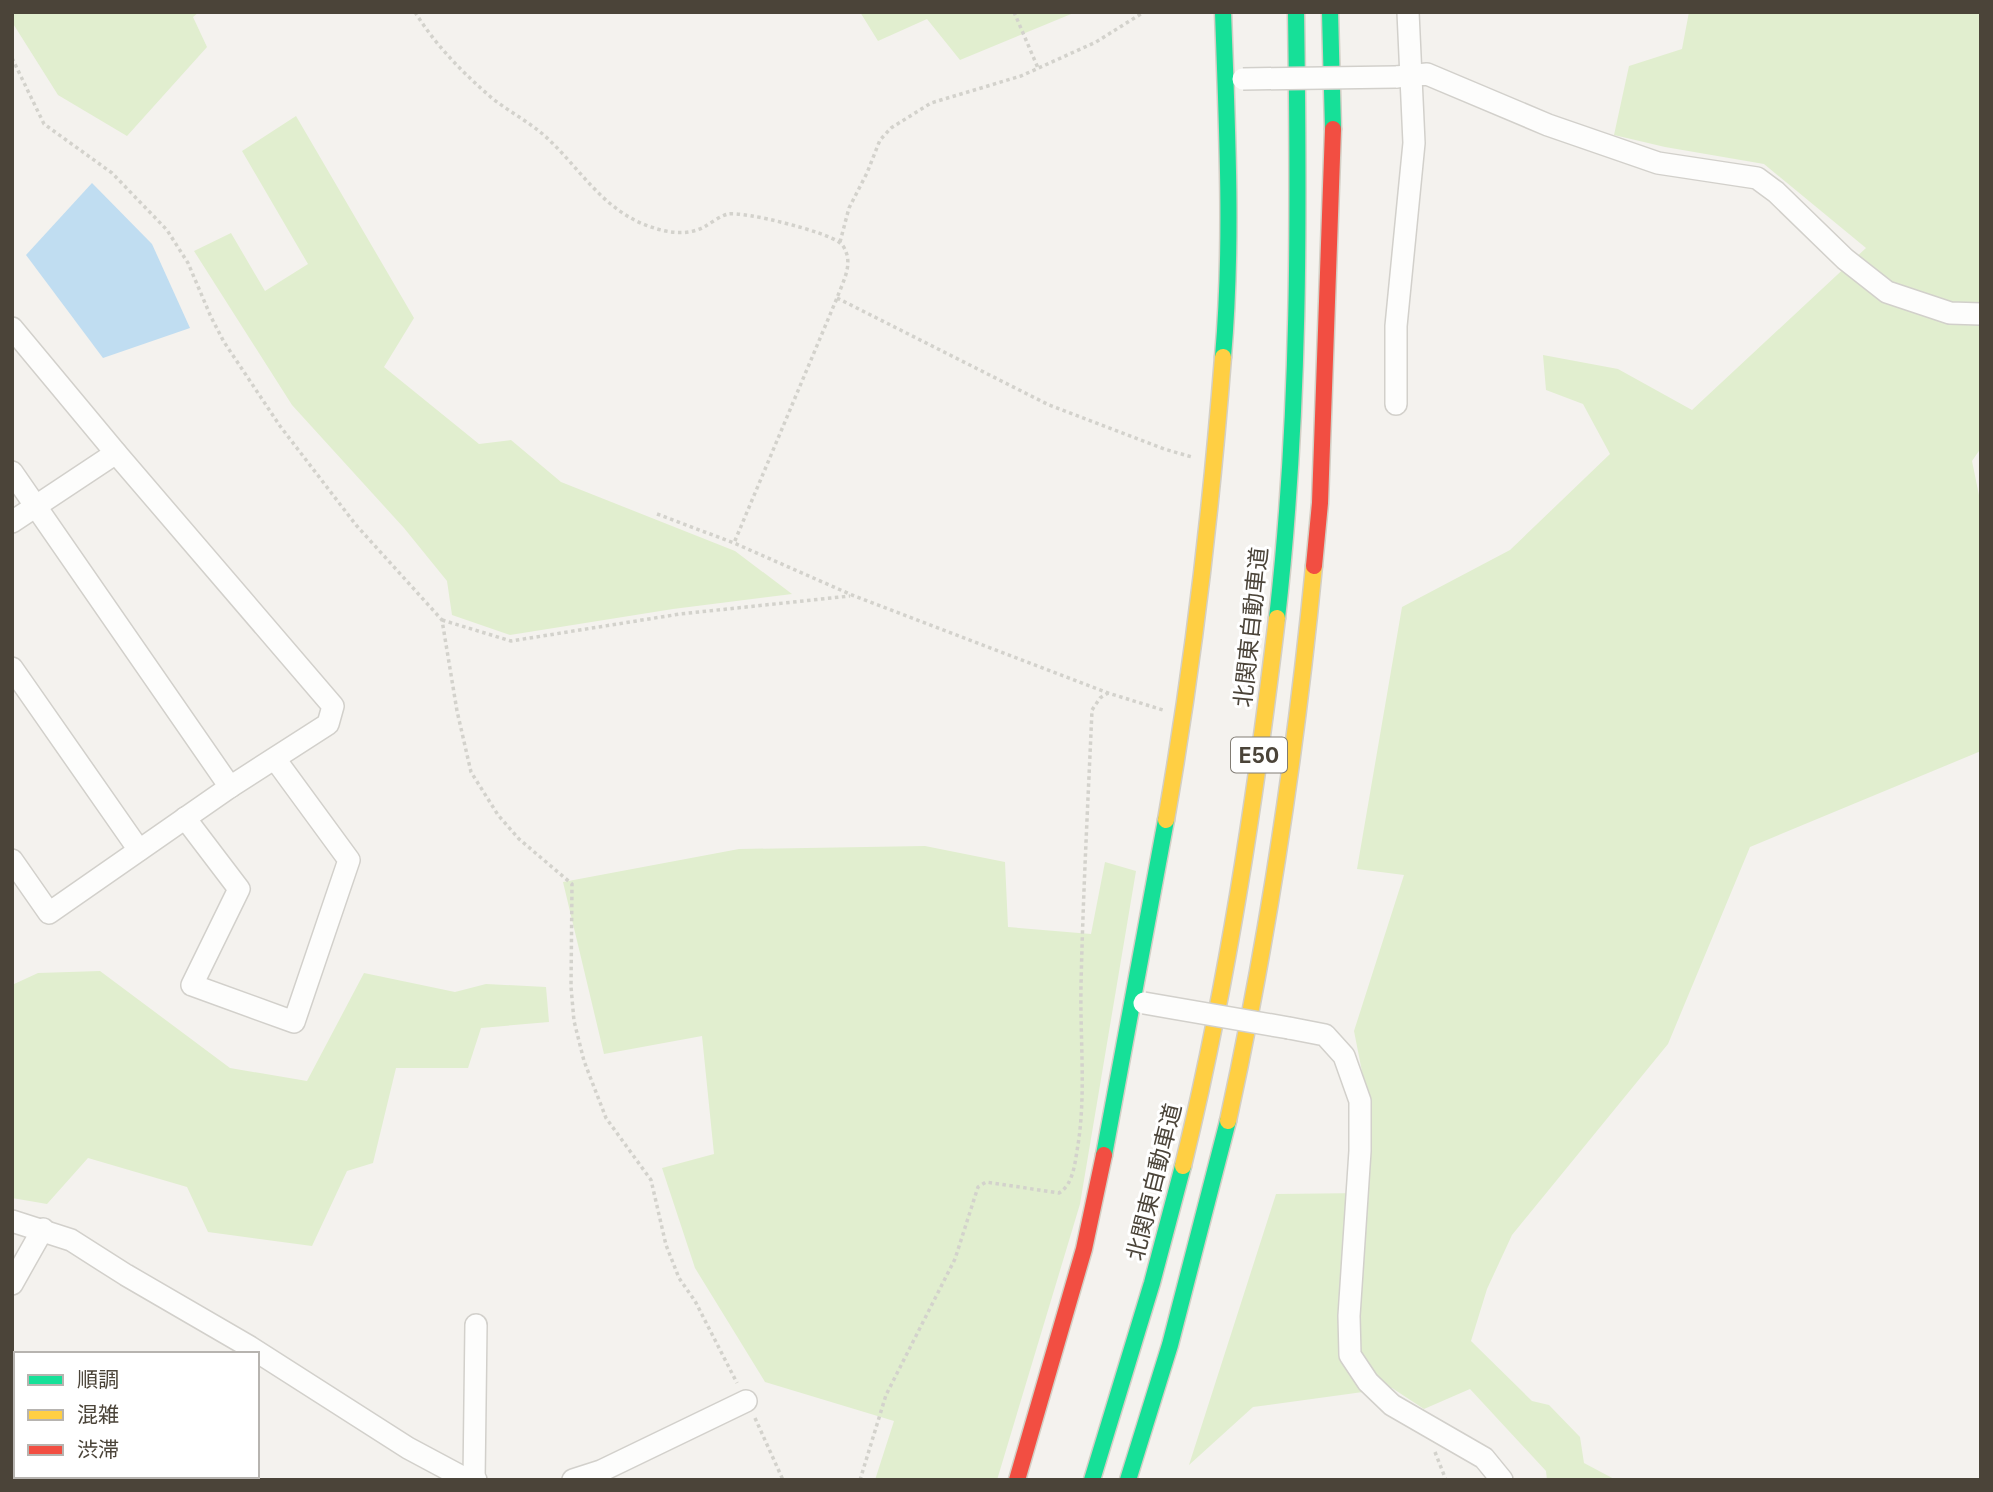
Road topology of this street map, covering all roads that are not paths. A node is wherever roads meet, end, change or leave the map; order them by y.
1 (1223, 12) edge
2 (1296, 12) edge
3 (1330, 12) edge
4 (1408, 12) edge
5 (1404, 76) junction
6 (1234, 79) junction
7 (1981, 314) edge
8 (12, 328) edge
9 (1396, 404) dead end
10 (116, 453) junction
11 (12, 472) edge
12 (36, 505) junction
13 (12, 522) edge
14 (12, 668) edge
15 (275, 759) junction
16 (230, 787) junction
17 (185, 818) junction
18 (139, 850) junction
19 (12, 860) edge
20 (1139, 1003) junction
21 (12, 1221) edge
22 (43, 1229) junction
23 (12, 1284) edge
24 (476, 1325) dead end
25 (258, 1352) edge
26 (259, 1353) edge
27 (747, 1401) road end
28 (466, 1479) edge
29 (475, 1480) edge
30 (573, 1480) edge
31 (1017, 1480) edge
32 (1092, 1480) edge
33 (1128, 1480) edge
34 (1502, 1480) edge

1 - 6 main road
2 - 32 main road, 北関東自動車道 / E50
3 - 33 main road, E50
4 - 5 street
5 - 6 street, bridge
5 - 7 street
5 - 9 street
6 - 20 main road
8 - 10 street
10 - 12 street
10 - 15 street
11 - 12 street
12 - 13 street
12 - 16 street
14 - 18 street
15 - 16 street
15 - 17 street
16 - 17 street
17 - 18 street
18 - 19 street
20 - 31 main road
20 - 34 street, bridge
21 - 22 street
22 - 23 street
22 - 25 street
24 - 29 street
26 - 28 street
27 - 30 street
28 - 29 street

